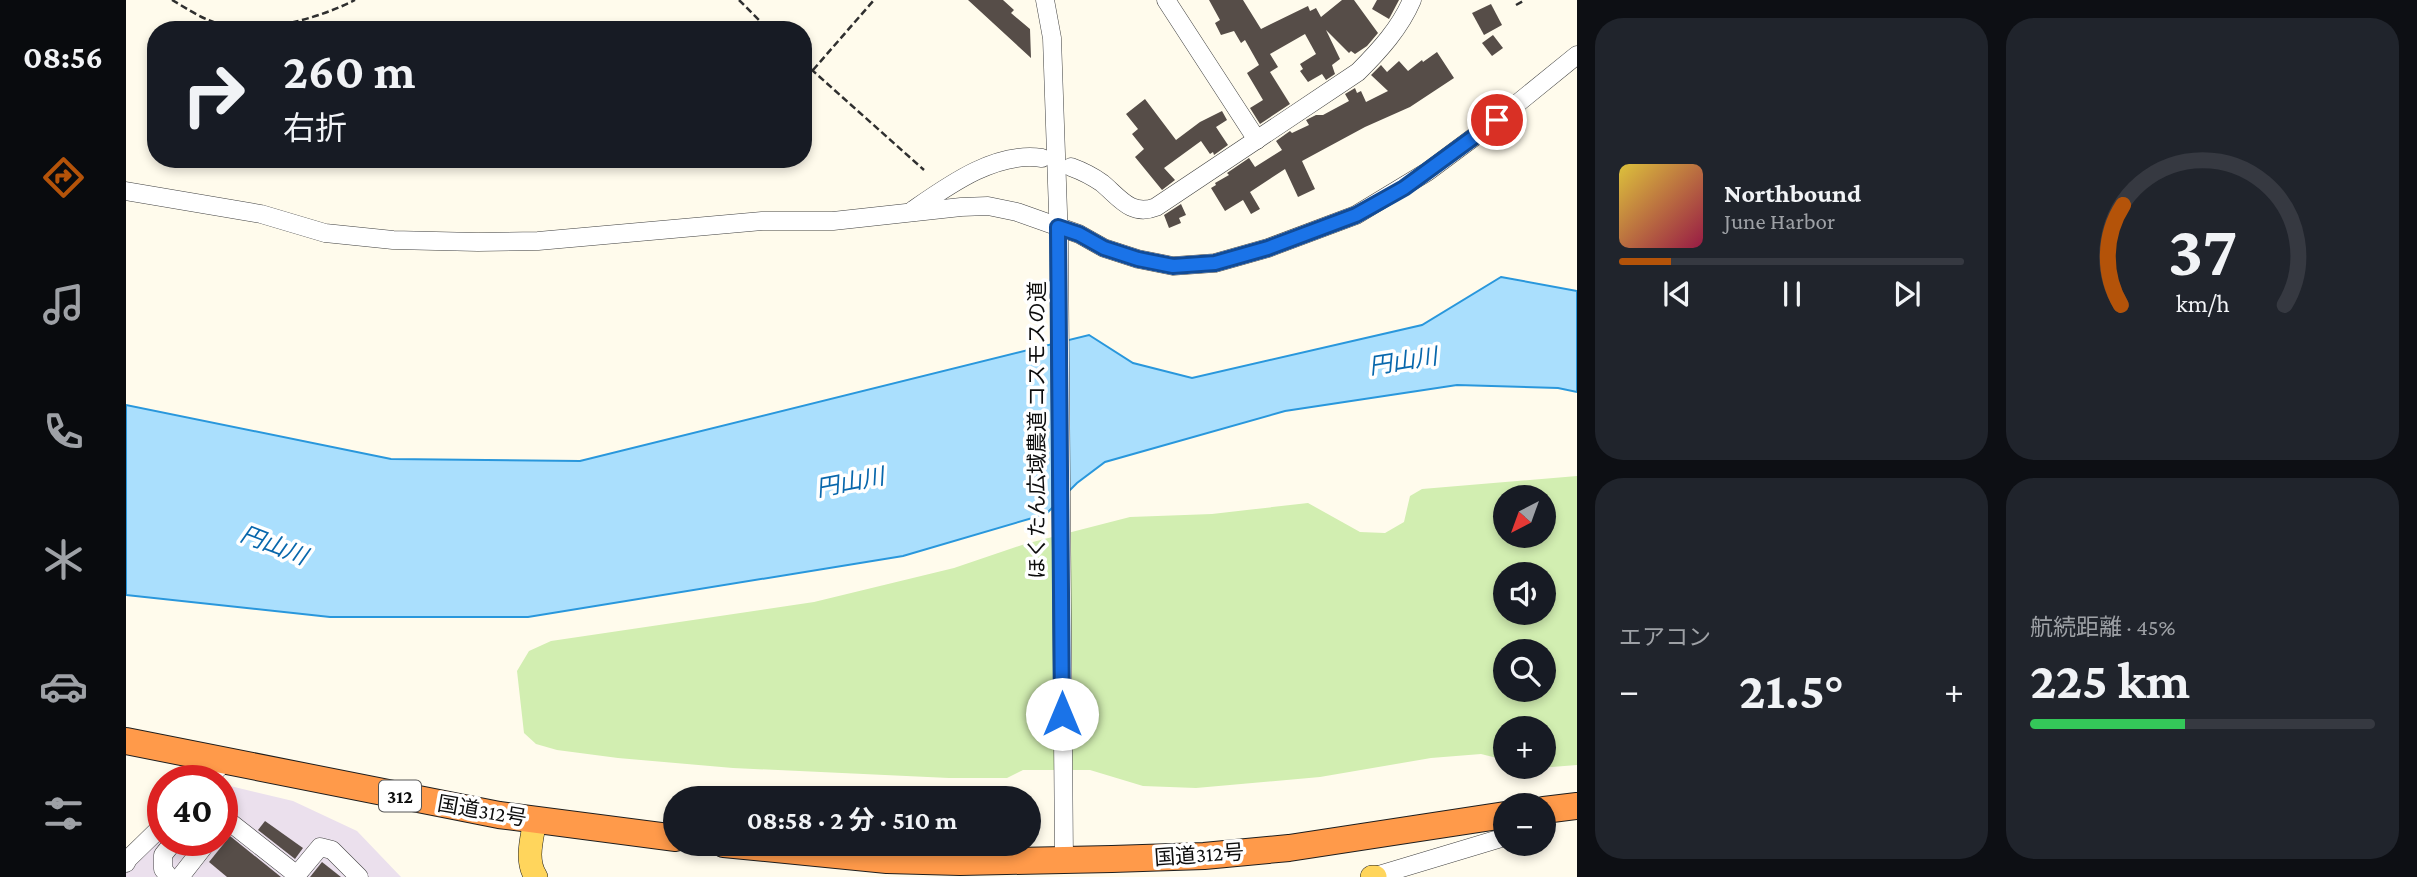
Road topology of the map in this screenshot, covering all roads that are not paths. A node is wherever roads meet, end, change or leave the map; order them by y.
1 (1045, 0) edge
2 (1166, 0) edge
3 (1412, 0) edge
4 (1577, 55) edge
5 (1257, 140) junction
6 (1042, 158) dead end
7 (1071, 167) dead end
8 (126, 191) edge
9 (911, 212) junction
10 (1058, 234) junction
11 (126, 741) edge
12 (226, 760) junction
13 (221, 765) edge
14 (1577, 806) edge
15 (1556, 809) edge
16 (1493, 818) edge
17 (535, 820) junction
18 (238, 829) edge
19 (663, 836) edge
20 (147, 841) edge
21 (1493, 843) edge
22 (163, 856) edge
23 (196, 856) edge
24 (846, 856) edge
25 (1063, 860) junction
26 (126, 863) edge
27 (296, 876) edge
28 (169, 877) edge
29 (180, 877) edge
30 (359, 877) edge
31 (536, 877) edge
32 (1374, 877) edge

1 - 10 street, ほくたん広域農道 コスモスの道
2 - 5 street
3 - 5 street
4 - 10 street
5 - 7 street
6 - 9 street
8 - 9 street
9 - 10 street
10 - 25 street, ほくたん広域農道 コスモスの道
11 - 12 highway, 国道312号 / 312
12 - 13 street
12 - 17 highway, 国道312号 / 312
14 - 15 highway
16 - 25 highway, 国道312号
17 - 19 highway, 国道312号 / 312
17 - 31 main road
18 - 27 street
20 - 26 street
21 - 32 street
22 - 28 street
23 - 29 street
24 - 25 highway, 国道312号
27 - 30 street

